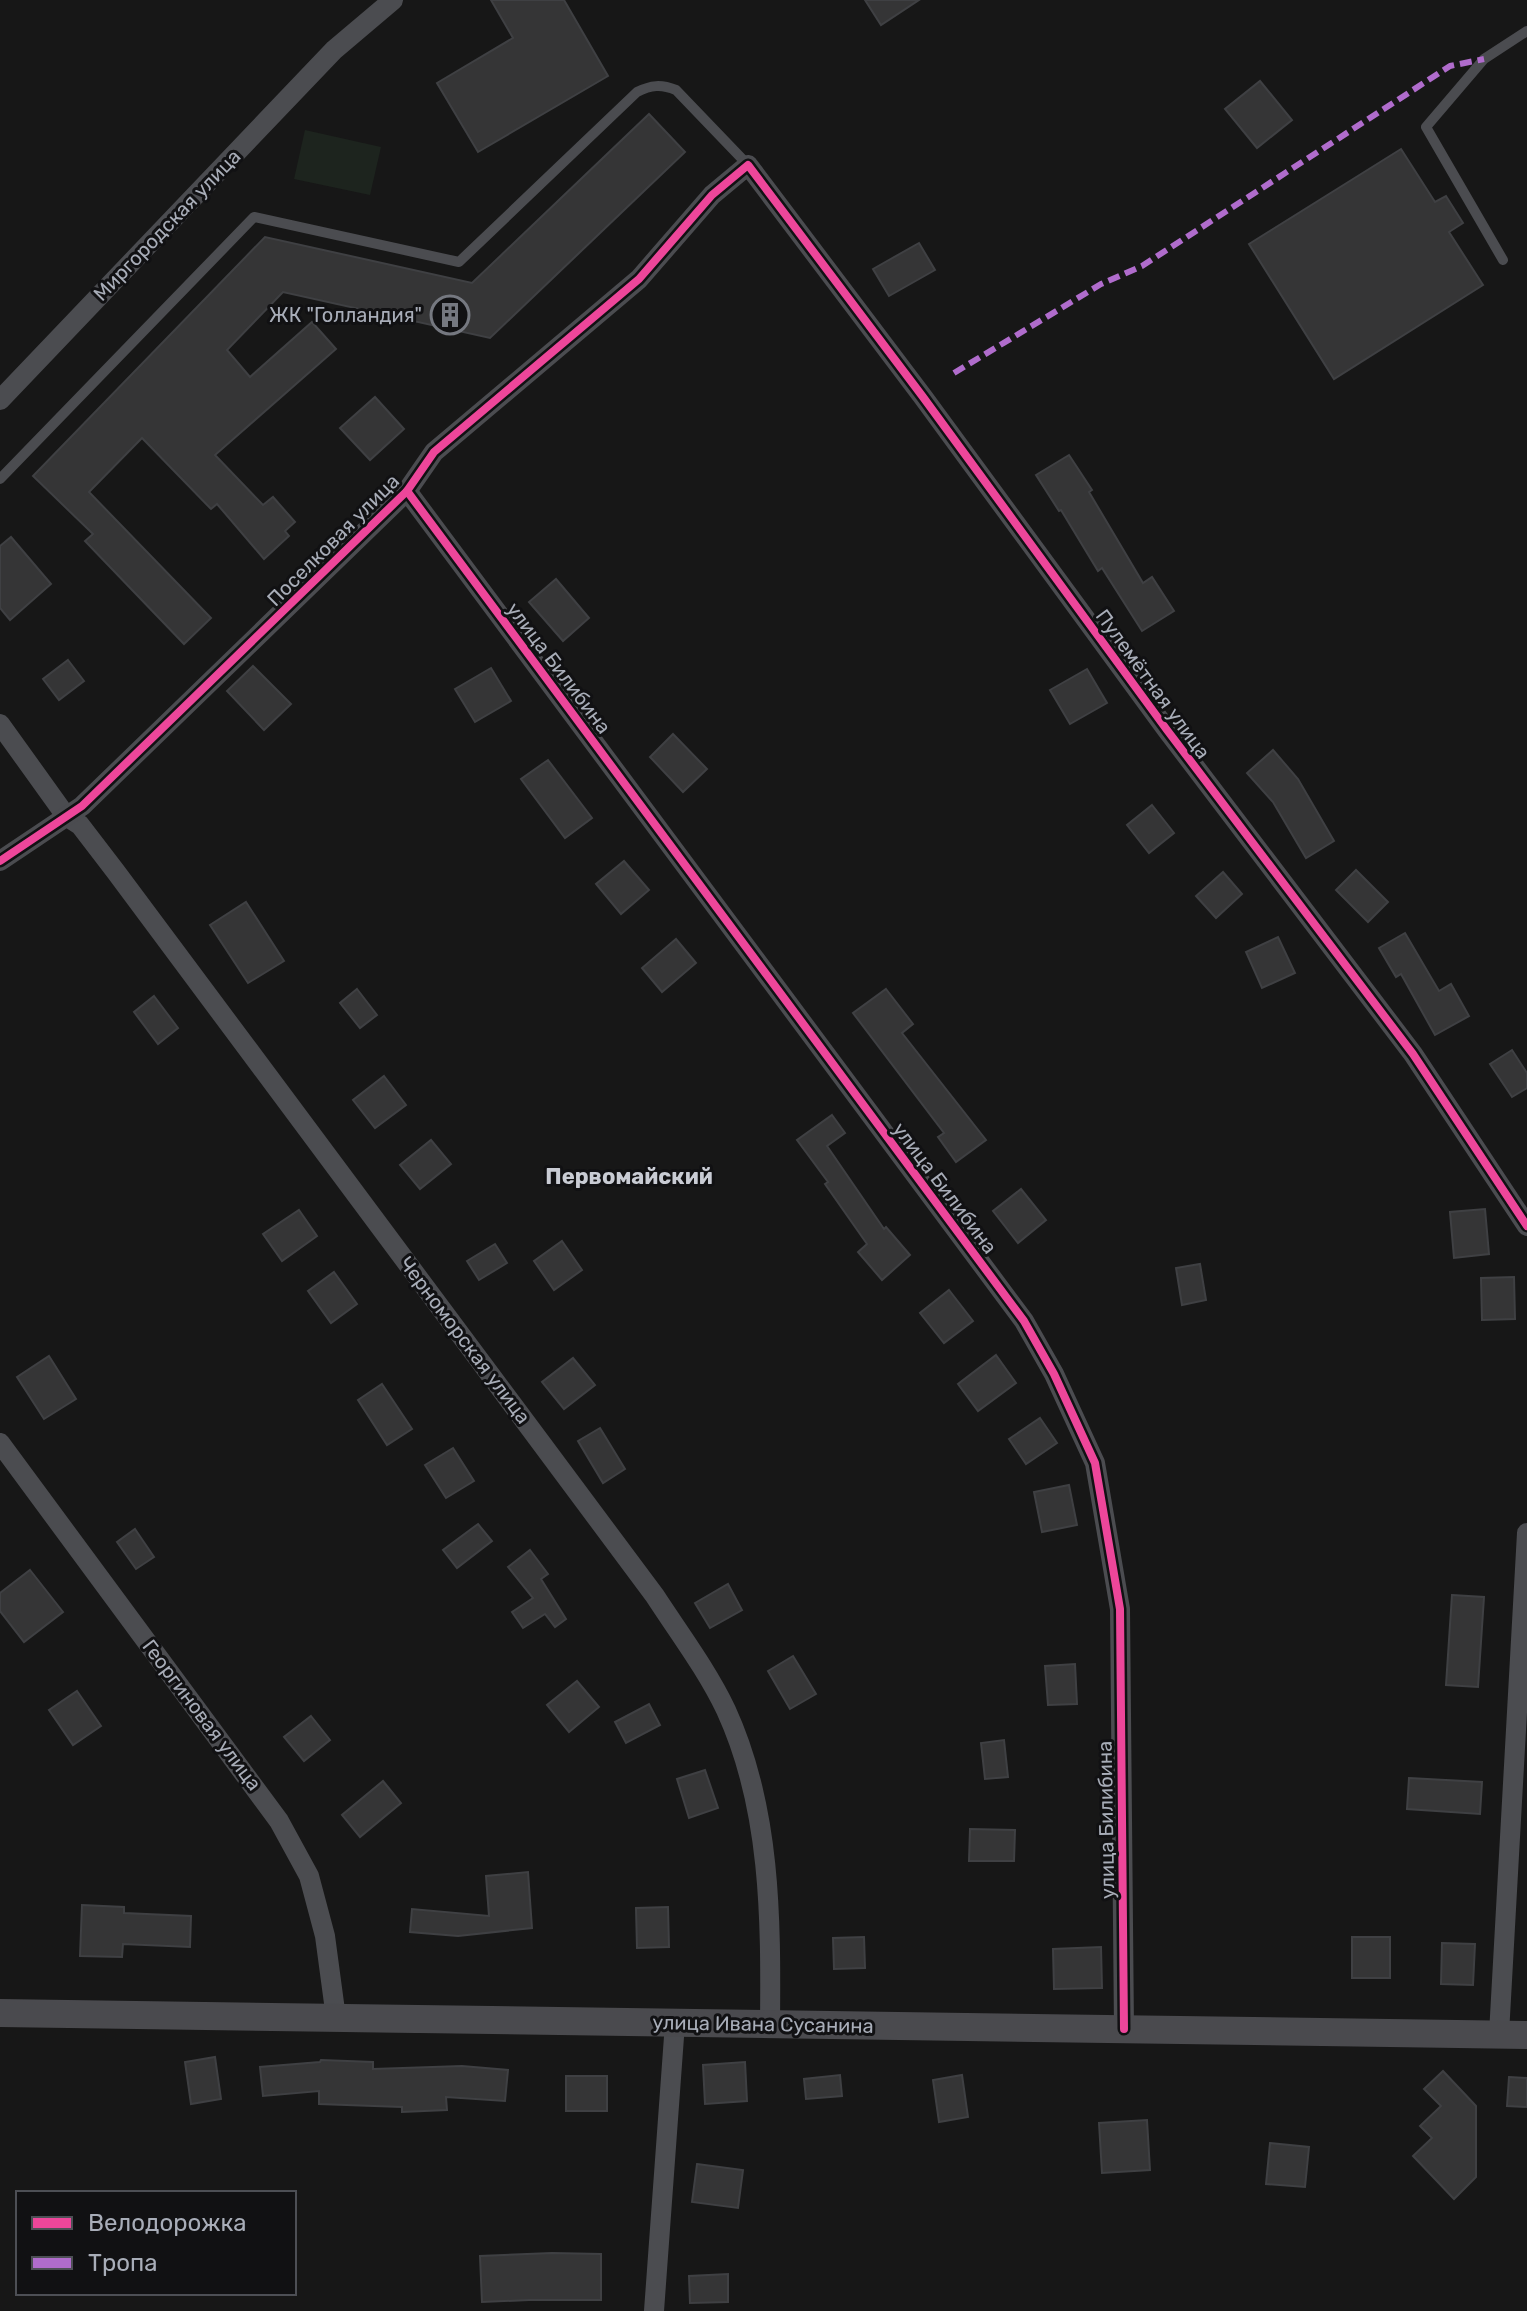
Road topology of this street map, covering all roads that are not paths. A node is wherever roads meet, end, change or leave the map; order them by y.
1 (393, 0) edge
2 (1527, 31) edge
3 (748, 165) junction
4 (1503, 260) dead end
5 (0, 400) edge
6 (0, 479) edge
7 (407, 491) junction
8 (0, 724) edge
9 (66, 816) junction
10 (0, 861) edge
11 (1527, 1226) edge
12 (0, 1443) edge
13 (1527, 1533) edge
14 (0, 2013) edge
15 (336, 2018) junction
16 (675, 2023) junction
17 (770, 2024) junction
18 (1124, 2029) junction
19 (1513, 2034) edge
20 (654, 2311) edge

1 - 5 street, Миргородская улица
2 - 4 lane
3 - 6 lane
3 - 7 street, Поселковая улица
3 - 11 street, Пулемётная улица
7 - 9 street, Поселковая улица
7 - 18 street, улица Билибина
8 - 9 street, Черноморская улица
9 - 10 street, Поселковая улица
9 - 17 street, Черноморская улица
12 - 15 street, Георгиновая улица
13 - 19 street
14 - 15 street, улица Ивана Сусанина
15 - 16 street, улица Ивана Сусанина
16 - 17 street, улица Ивана Сусанина
16 - 20 street
17 - 18 street, улица Ивана Сусанина
18 - 19 street, улица Ивана Сусанина

